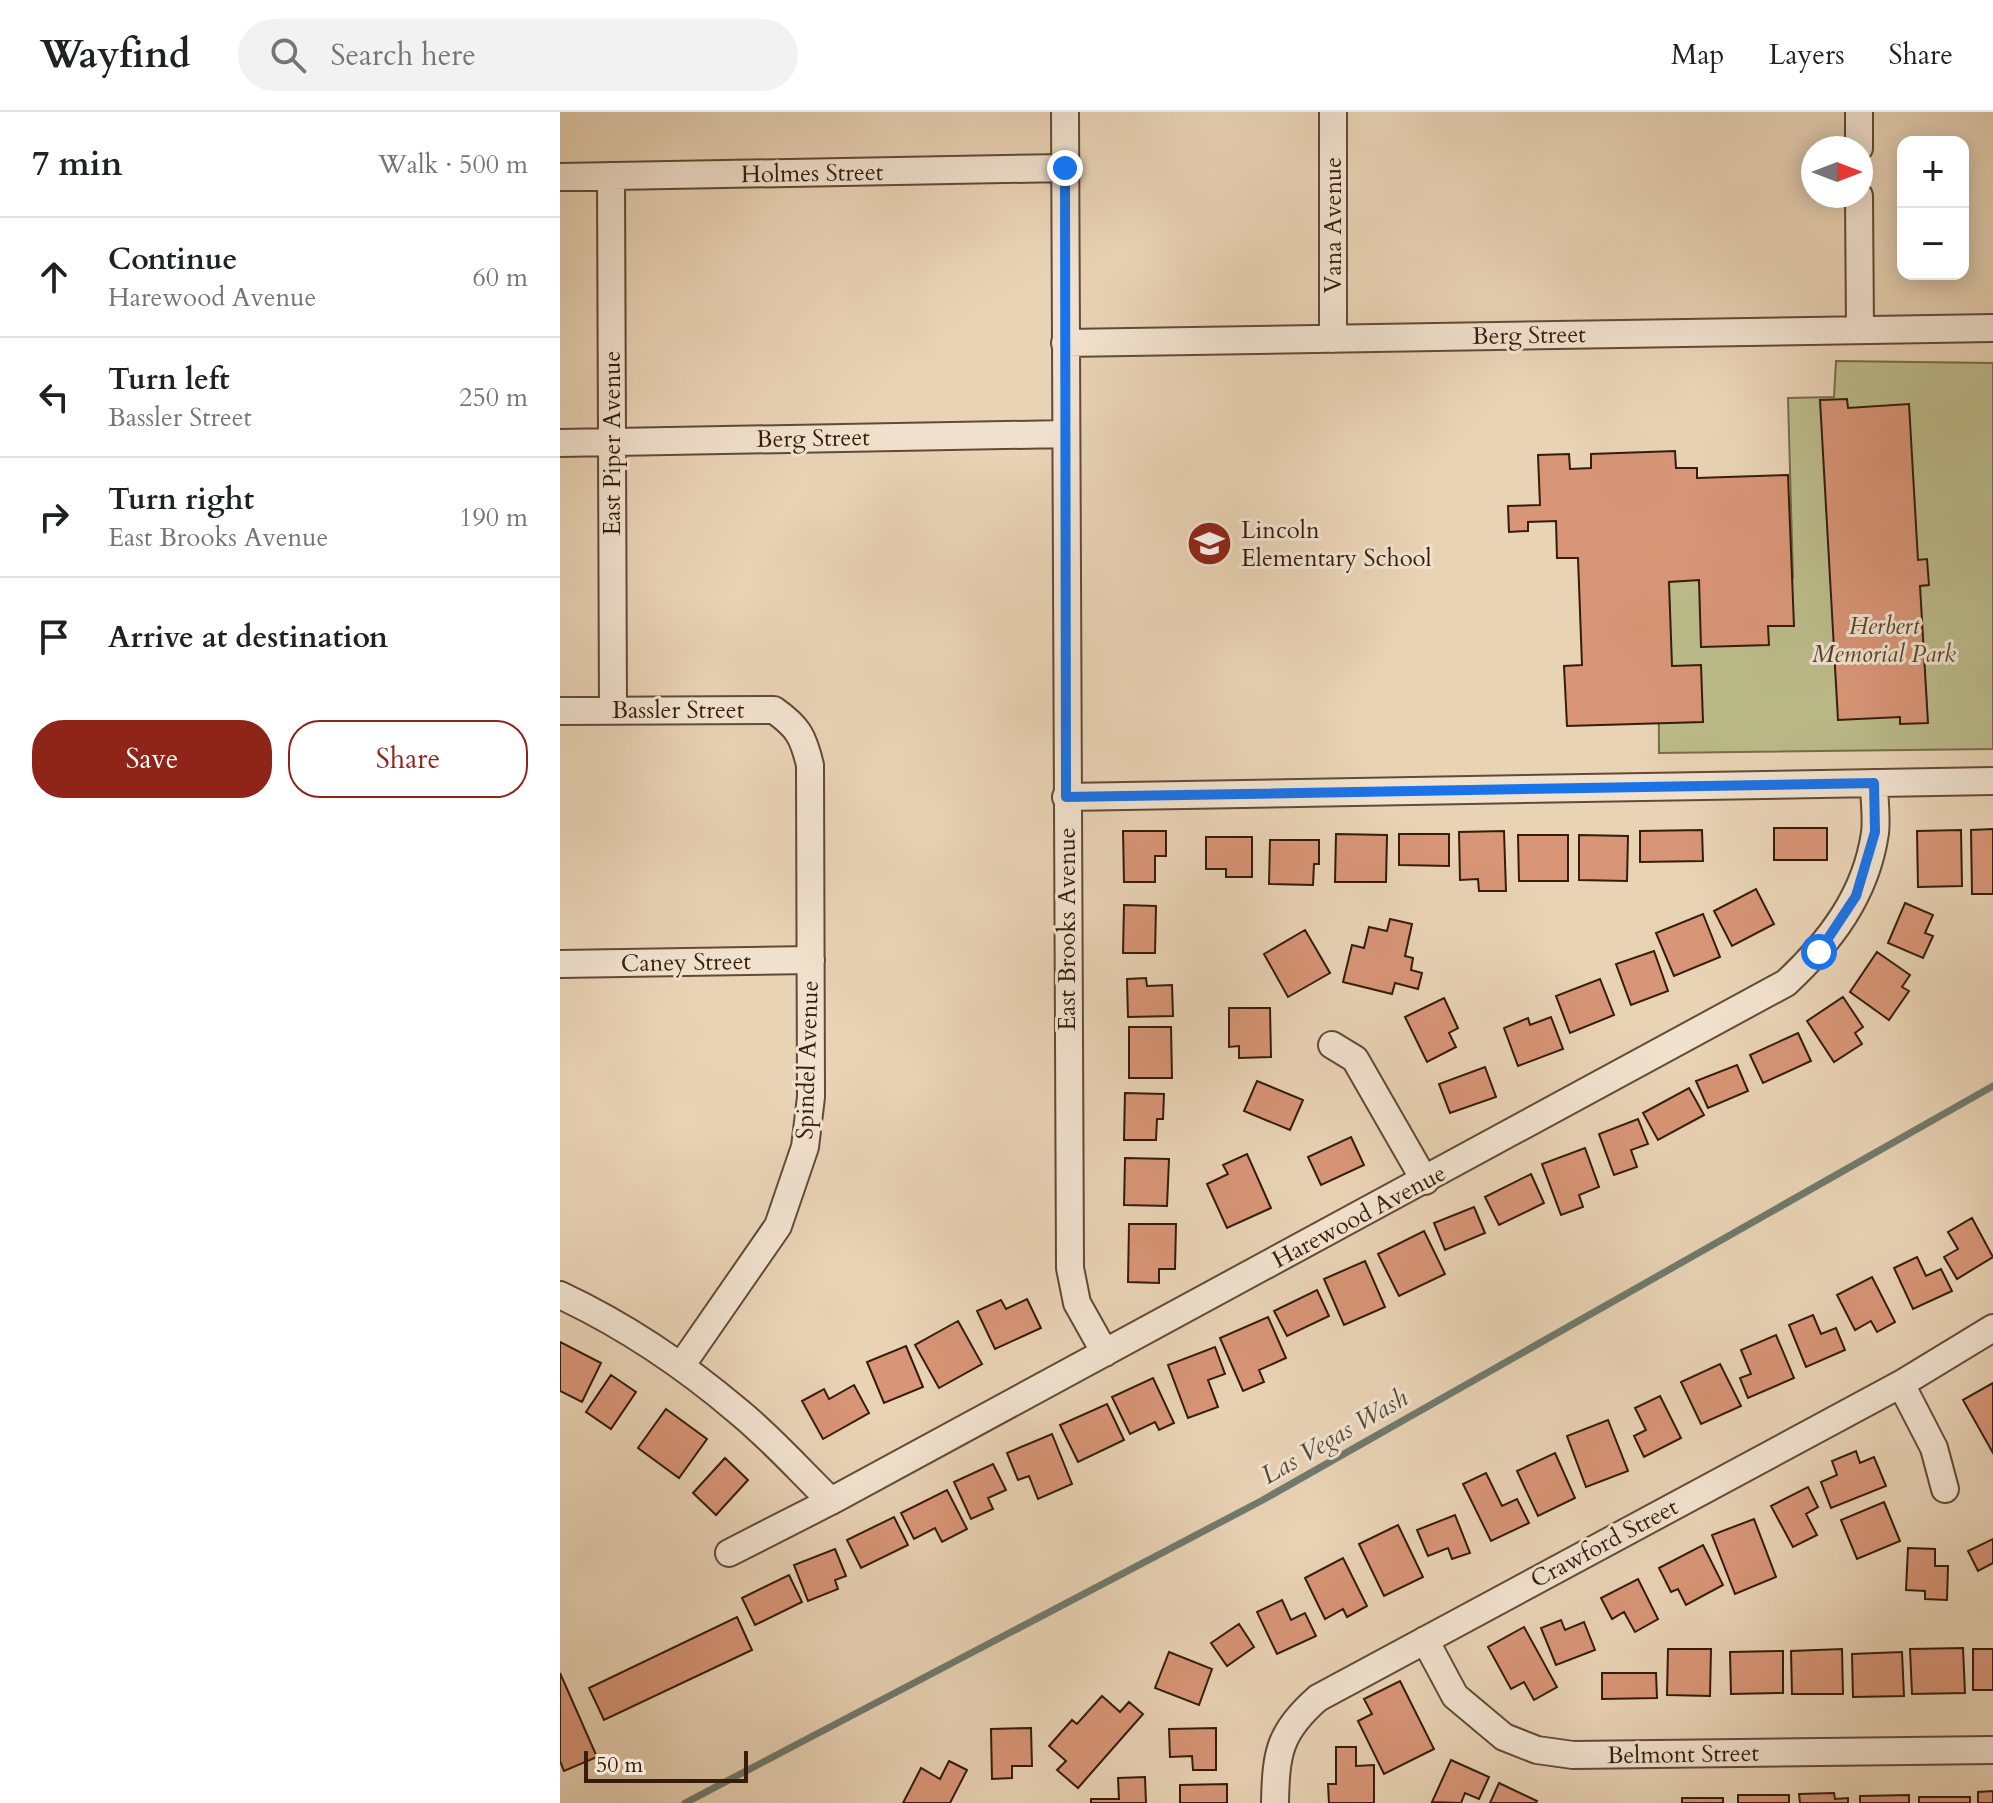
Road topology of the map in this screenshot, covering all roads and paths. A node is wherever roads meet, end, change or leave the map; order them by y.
1 (1065, 112) edge
2 (1333, 112) edge
3 (1859, 112) edge
4 (1859, 136) edge
5 (1065, 168) junction
6 (611, 176) junction
7 (560, 177) edge
8 (1859, 208) edge
9 (1993, 328) edge
10 (1860, 330) junction
11 (1333, 339) junction
12 (1065, 343) junction
13 (1066, 434) junction
14 (612, 442) junction
15 (560, 443) edge
16 (613, 710) junction
17 (560, 711) edge
18 (793, 723) joint
19 (1993, 781) edge
20 (1874, 783) junction
21 (1066, 797) junction
22 (811, 960) junction
23 (560, 964) edge
24 (1332, 1045) dead end
25 (1425, 1181) junction
26 (560, 1295) edge
27 (1993, 1328) edge
28 (1105, 1353) junction
29 (681, 1366) junction
30 (1901, 1384) junction
31 (1945, 1489) dead end
32 (831, 1501) junction
33 (729, 1553) dead end
34 (1425, 1640) junction
35 (1993, 1750) edge
36 (1275, 1803) edge

1 - 5 street, East Brooks Avenue
2 - 11 street, Vana Avenue
3 - 4 street
5 - 6 street, Holmes Street
5 - 12 street, East Brooks Avenue
6 - 7 street, Holmes Street
6 - 14 street, East Piper Avenue
8 - 10 street
9 - 10 street, Berg Street
10 - 11 street, Berg Street
11 - 12 street, Berg Street
12 - 13 street, East Brooks Avenue
13 - 14 street, Berg Street
13 - 21 street, East Brooks Avenue
14 - 15 street, Berg Street
14 - 16 street, East Piper Avenue
16 - 17 street, Bassler Street
16 - 18 street, Bassler Street
18 - 22 street, Spindel Avenue
19 - 20 street
20 - 21 street
20 - 25 street, Harewood Avenue
21 - 28 street, East Brooks Avenue
22 - 23 street, Caney Street
22 - 29 street, Spindel Avenue
24 - 25 street
25 - 28 street, Harewood Avenue
26 - 29 street
27 - 30 street, Crawford Street
28 - 32 street, Harewood Avenue
29 - 32 street
30 - 31 street
30 - 34 street, Crawford Street
32 - 33 street, Harewood Avenue
34 - 35 street, Belmont Street
34 - 36 street, Crawford Street

